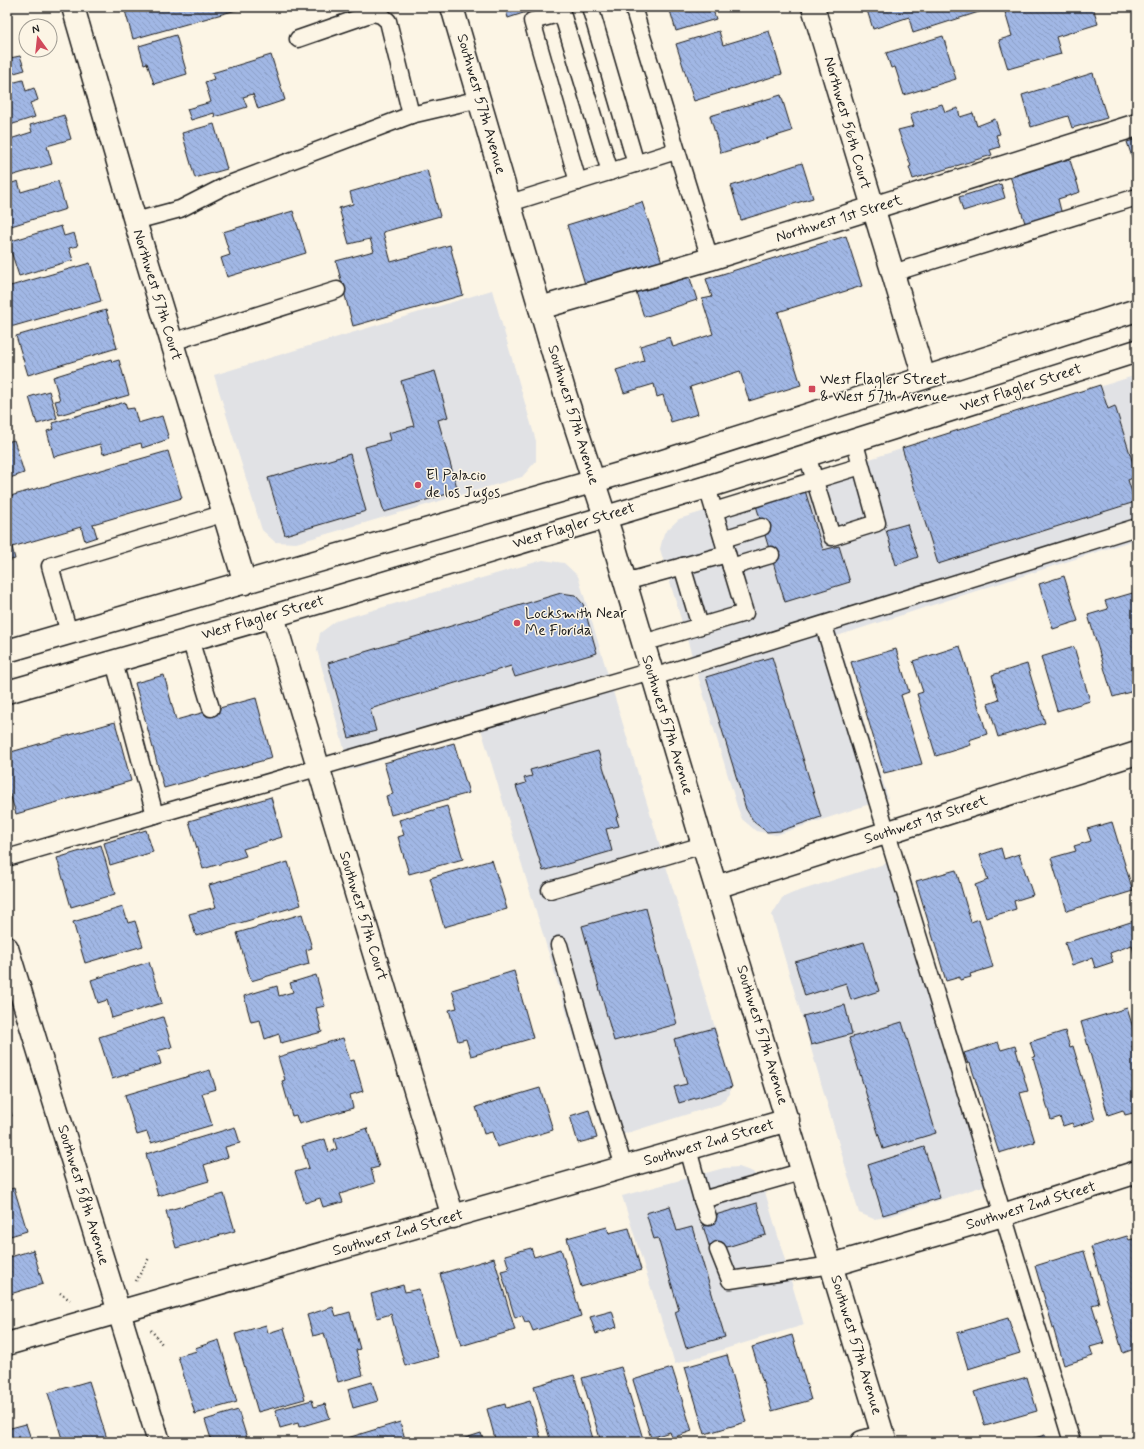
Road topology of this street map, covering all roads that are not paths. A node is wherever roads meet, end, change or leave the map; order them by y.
1 (73, 7) edge
2 (452, 7) edge
3 (590, 7) edge
4 (633, 7) edge
5 (813, 7) edge
6 (298, 39) dead end
7 (480, 99) junction
8 (411, 115) junction
9 (1137, 125) edge
10 (676, 151) junction
11 (636, 164) junction
12 (610, 172) junction
13 (578, 182) junction
14 (1137, 197) edge
15 (510, 203) junction
16 (872, 209) junction
17 (135, 221) junction
18 (710, 259) junction
19 (893, 274) junction
20 (338, 290) dead end
21 (540, 308) junction
22 (1137, 310) edge
23 (172, 342) junction
24 (1137, 351) edge
25 (924, 378) junction
26 (854, 440) junction
27 (807, 455) junction
28 (861, 466) junction
29 (814, 480) junction
30 (593, 482) junction
31 (707, 487) junction
32 (714, 511) junction
33 (225, 513) junction
34 (605, 518) junction
35 (762, 527) dead end
36 (1137, 527) edge
37 (727, 553) junction
38 (771, 555) dead end
39 (682, 566) junction
40 (625, 582) junction
41 (245, 583) junction
42 (273, 616) junction
43 (700, 626) junction
44 (824, 626) junction
45 (69, 633) junction
46 (190, 639) junction
47 (643, 644) junction
48 (7, 651) edge
49 (114, 662) junction
50 (652, 674) junction
51 (7, 692) edge
52 (211, 708) dead end
53 (1137, 753) edge
54 (318, 767) junction
55 (156, 815) junction
56 (886, 832) junction
57 (703, 845) junction
58 (7, 858) edge
59 (716, 887) junction
60 (550, 890) dead end
61 (560, 945) dead end
62 (7, 948) edge
63 (788, 1120) junction
64 (688, 1149) junction
65 (624, 1167) junction
66 (804, 1171) junction
67 (1137, 1172) edge
68 (702, 1200) junction
69 (1003, 1215) junction
70 (453, 1217) junction
71 (708, 1217) dead end
72 (718, 1250) dead end
73 (832, 1265) junction
74 (119, 1311) junction
75 (7, 1344) edge
76 (884, 1439) edge
77 (159, 1442) edge
78 (862, 1442) edge
79 (1072, 1442) edge

1 - 17 street, Northwest 57th Court
2 - 7 street, Southwest 57th Avenue
3 - 11 lane
4 - 10 lane
5 - 16 street, Northwest 56th Court
6 - 8 lane
7 - 8 lane
7 - 15 street, Southwest 57th Avenue
8 - 17 lane
9 - 16 street, Northwest 1st Street
10 - 11 lane
10 - 18 lane
11 - 12 lane
12 - 13 lane
12 - 13 lane
13 - 15 lane
14 - 19 lane
15 - 21 street, Southwest 57th Avenue
16 - 18 street, Northwest 1st Street
16 - 19 street, Northwest 56th Court
17 - 23 street, Northwest 57th Court
18 - 21 street, Northwest 1st Street
19 - 25 street, Northwest 56th Court
20 - 23 lane
21 - 30 street, Southwest 57th Avenue
22 - 25 street
23 - 33 street, Northwest 57th Court
24 - 26 street, West Flagler Street
25 - 30 street
26 - 27 street, West Flagler Street
26 - 28 lane
27 - 29 lane
27 - 31 street, West Flagler Street
28 - 29 lane
28 - 29 lane
29 - 32 lane
30 - 34 street, Southwest 57th Avenue
30 - 41 street
31 - 32 lane
31 - 34 street, West Flagler Street
32 - 37 lane
33 - 41 street, Northwest 57th Court
33 - 45 lane
34 - 40 street, Southwest 57th Avenue
34 - 42 street, West Flagler Street
35 - 37 lane
36 - 44 lane
37 - 38 lane
37 - 39 lane
37 - 43 lane
39 - 40 lane
39 - 43 lane
40 - 47 street, Southwest 57th Avenue
41 - 45 street
42 - 46 street, West Flagler Street
42 - 54 street, Southwest 57th Court
43 - 47 lane
44 - 50 lane
44 - 56 lane
45 - 48 street
46 - 49 street, West Flagler Street
46 - 52 lane
47 - 50 street, Southwest 57th Avenue
49 - 51 street, West Flagler Street
49 - 55 lane
50 - 54 lane
50 - 57 street, Southwest 57th Avenue
53 - 56 street, Southwest 1st Street
54 - 55 lane
54 - 70 street, Southwest 57th Court
55 - 58 lane
56 - 59 street, Southwest 1st Street
56 - 69 lane
57 - 59 street, Southwest 57th Avenue
57 - 60 lane
59 - 63 street, Southwest 57th Avenue
61 - 65 lane
62 - 74 street, Southwest 58th Avenue
63 - 64 street, Southwest 2nd Street
63 - 66 street, Southwest 57th Avenue
64 - 65 street, Southwest 2nd Street
64 - 68 lane
65 - 70 street, Southwest 2nd Street
66 - 68 lane
66 - 73 street, Southwest 57th Avenue
67 - 69 street, Southwest 2nd Street
68 - 71 lane
69 - 73 street, Southwest 2nd Street
69 - 79 lane
70 - 74 street, Southwest 2nd Street
72 - 73 lane
73 - 76 street, Southwest 57th Avenue
74 - 75 street, Southwest 2nd Street
74 - 77 street, Southwest 58th Avenue
76 - 78 street

